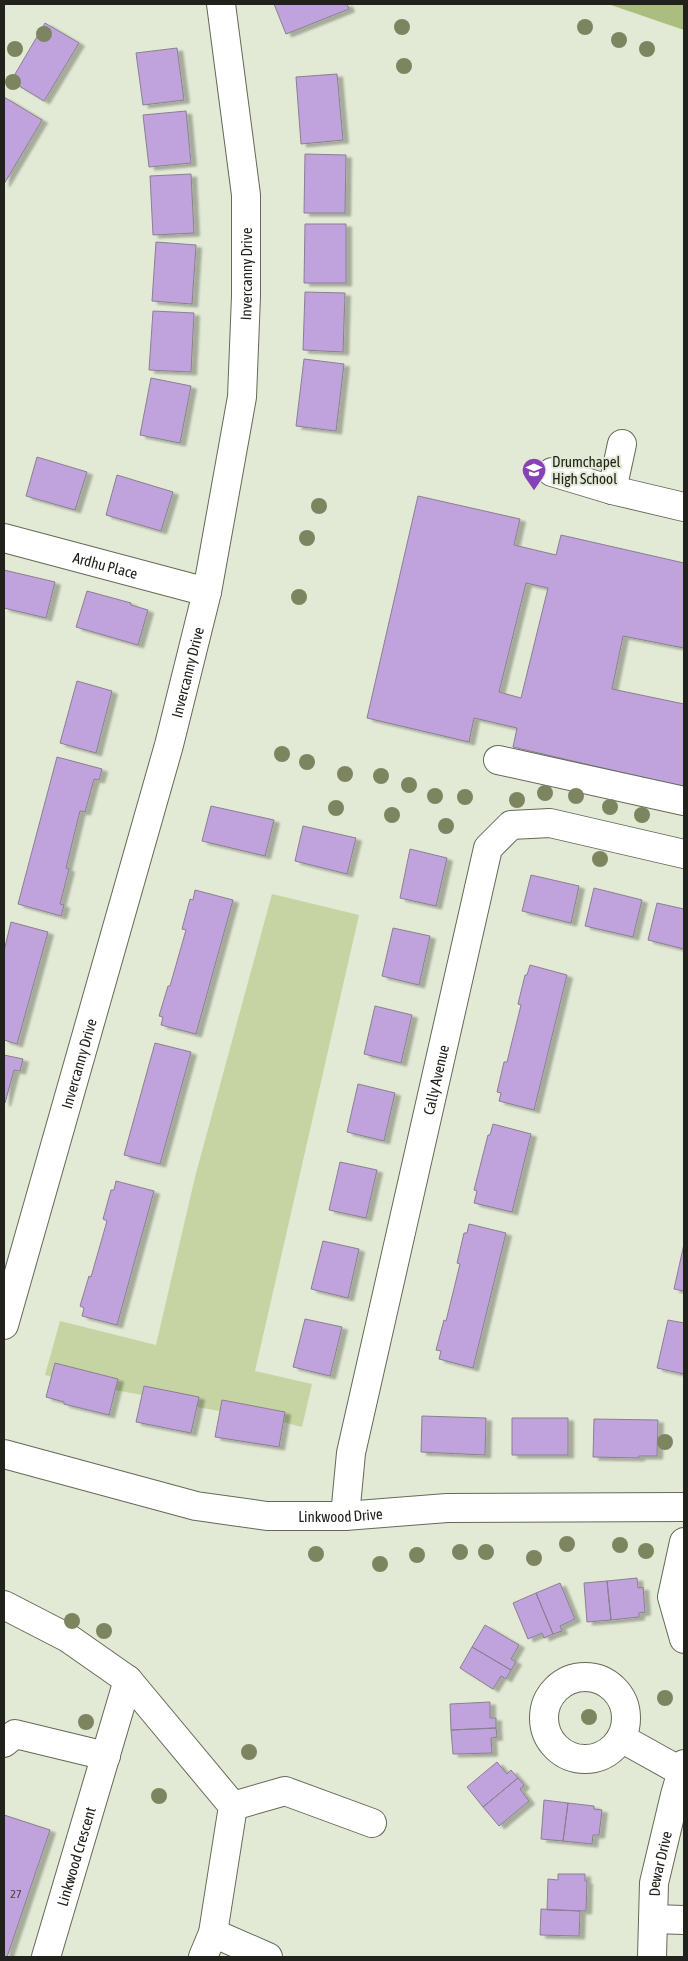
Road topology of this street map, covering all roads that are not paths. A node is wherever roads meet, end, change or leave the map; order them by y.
1 (221, 4) edge
2 (622, 444) dead end
3 (552, 472) dead end
4 (612, 490) junction
5 (684, 507) edge
6 (4, 538) edge
7 (208, 592) junction
8 (498, 760) dead end
9 (684, 801) edge
10 (684, 854) edge
11 (4, 1325) edge
12 (4, 1454) edge
13 (684, 1508) edge
14 (346, 1516) junction
15 (684, 1542) edge
16 (4, 1605) edge
17 (684, 1639) edge
18 (128, 1680) junction
19 (621, 1738) dead end
20 (4, 1743) edge
21 (106, 1756) junction
22 (683, 1768) edge
23 (233, 1806) junction
24 (372, 1823) dead end
25 (653, 1919) junction
26 (684, 1920) edge
27 (208, 1945) edge
28 (46, 1957) edge
29 (268, 1957) edge
30 (652, 1957) edge

1 - 7 street, Invercanny Drive
2 - 4 street
3 - 4 street
4 - 5 street
6 - 7 street, Ardhu Place
7 - 11 street, Invercanny Drive
8 - 9 street
10 - 14 street, Cally Avenue
12 - 14 street, Linkwood Drive
13 - 14 street, Linkwood Drive
15 - 17 street
16 - 18 street
18 - 21 street, Linkwood Crescent
18 - 23 street
19 - 22 street, Dewar Drive
20 - 21 street
21 - 28 street, Linkwood Crescent
22 - 25 street, Dewar Drive
23 - 24 street
23 - 27 street
25 - 26 street
25 - 30 street, Dewar Drive
27 - 29 street

